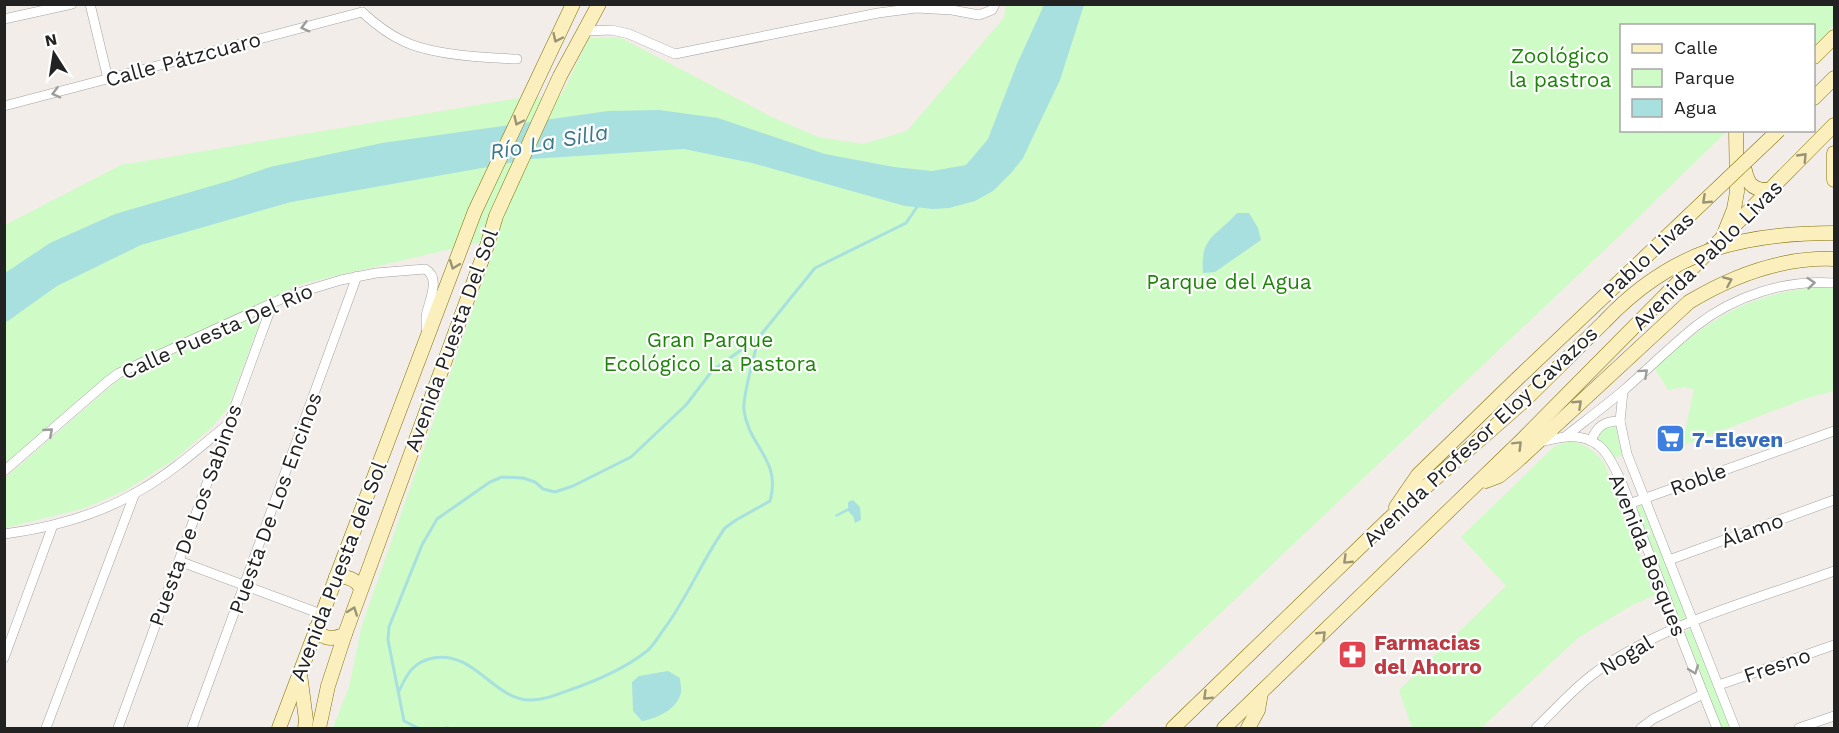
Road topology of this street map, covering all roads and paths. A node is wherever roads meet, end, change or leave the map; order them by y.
1 (72, 4) edge
2 (90, 4) edge
3 (599, 4) edge
4 (572, 6) edge
5 (993, 7) edge
6 (361, 8) edge
7 (4, 19) edge
8 (586, 31) junction
9 (1834, 37) edge
10 (1815, 56) edge
11 (517, 59) dead end
12 (1834, 78) edge
13 (108, 79) junction
14 (1817, 95) edge
15 (4, 106) edge
16 (1834, 125) edge
17 (1736, 132) edge
18 (1736, 132) edge
19 (1777, 132) edge
20 (1834, 153) edge
21 (1834, 180) edge
22 (1772, 190) junction
23 (475, 211) joint
24 (1834, 233) edge
25 (1722, 239) junction
26 (1834, 259) edge
27 (357, 276) junction
28 (1834, 283) edge
29 (273, 302) junction
30 (427, 339) junction
31 (1623, 392) junction
32 (1620, 421) junction
33 (229, 424) junction
34 (1834, 431) edge
35 (1566, 436) junction
36 (1591, 441) junction
37 (1536, 444) junction
38 (4, 471) edge
39 (1476, 486) junction
40 (135, 494) junction
41 (1644, 498) junction
42 (1834, 500) edge
43 (1629, 504) junction
44 (1389, 519) junction
45 (53, 525) junction
46 (4, 534) edge
47 (1669, 560) junction
48 (179, 561) junction
49 (1834, 571) edge
50 (336, 577) junction
51 (245, 586) junction
52 (361, 588) junction
53 (321, 614) junction
54 (1694, 622) junction
55 (1678, 627) junction
56 (316, 628) junction
57 (345, 634) junction
58 (1834, 645) edge
59 (4, 658) edge
60 (300, 670) junction
61 (328, 686) junction
62 (1719, 686) junction
63 (1262, 693) junction
64 (1703, 694) junction
65 (1834, 716) edge
66 (303, 726) edge
67 (46, 729) edge
68 (118, 729) edge
69 (192, 729) edge
70 (279, 729) edge
71 (319, 729) edge
72 (1173, 729) edge
73 (1224, 729) edge
74 (1248, 729) edge
75 (1536, 729) edge
76 (1641, 729) edge
77 (1717, 729) edge
78 (1735, 729) edge
79 (1799, 729) edge

1 - 7 street
2 - 13 street
3 - 8 main road, Avenida Puesta Del Sol
4 -> 23 main road, Avenida Puesta Del Sol
5 - 8 street
6 - 11 street
6 -> 13 street, Calle Pátzcuaro
8 - 52 main road, Avenida Puesta Del Sol
9 - 10 main road
12 - 14 main road
13 -> 15 street, Calle Pátzcuaro
22 -> 16 main road, Avenida Pablo Livas
17 - 22 main road
18 - 25 main road
19 -> 44 main road, Pablo Livas, bridge
20 - 21 main road
22 - 25 main road, Avenida Pablo Livas
23 -> 30 main road, Avenida Puesta del Sol
24 - 44 main road, Avenida Profesor Eloy Cavazos, bridge
39 -> 25 main road, Avenida Pablo Livas
37 -> 26 main road, Avenida Profesor Eloy Cavazos
27 - 29 street, Calle Puesta Del Río
27 - 30 street, Calle Puesta Del Río
27 - 51 street, Puesta De Los Encinos
31 -> 28 street
29 - 33 street, Puesta De Los Sabinos
38 -> 29 street, Calle Puesta Del Río
30 - 50 main road, Avenida Puesta del Sol
31 - 32 street, Avenida Bosques
31 - 35 street
32 - 36 street
32 - 41 street, Avenida Bosques
33 - 40 street
33 - 48 street, Puesta De Los Sabinos
34 - 41 street, Roble
35 - 36 street
35 - 37 street
36 - 43 street, Avenida Bosques
37 - 39 main road, Avenida Profesor Eloy Cavazos
63 -> 39 main road, Avenida Profesor Eloy Cavazos
40 - 45 street
40 - 67 street
41 - 43 street, Roble
41 - 47 street, Avenida Bosques
42 - 47 street, Álamo
43 - 55 street, Avenida Bosques
44 -> 72 main road, Avenida Profesor Eloy Cavazos
45 - 46 street
45 - 59 street
47 - 54 street, Avenida Bosques
48 - 51 street
48 - 68 street, Puesta De Los Sabinos
49 - 54 street, Nogal
50 - 52 main road
50 - 53 main road, Avenida Puesta del Sol
51 - 53 street
51 - 69 street, Puesta De Los Encinos
57 -> 52 main road, Avenida Puesta Del Sol
53 - 56 main road, Avenida Puesta del Sol
54 - 55 street, Nogal
54 - 62 street, Avenida Bosques
55 -> 64 street, Avenida Bosques
55 - 75 street, Nogal
56 - 57 main road
56 - 60 main road, Avenida Puesta del Sol
57 - 61 main road, Avenida Puesta Del Sol
58 - 62 street, Fresno
60 - 66 main road
60 - 70 main road, Avenida Puesta del Sol
61 - 66 main road, Avenida Puesta del Sol
61 - 71 main road
62 - 78 street, Avenida Bosques
63 - 73 main road, Avenida Profesor Eloy Cavazos
63 - 74 main road
64 - 76 street
64 - 77 street, Avenida Bosques
65 - 79 street

